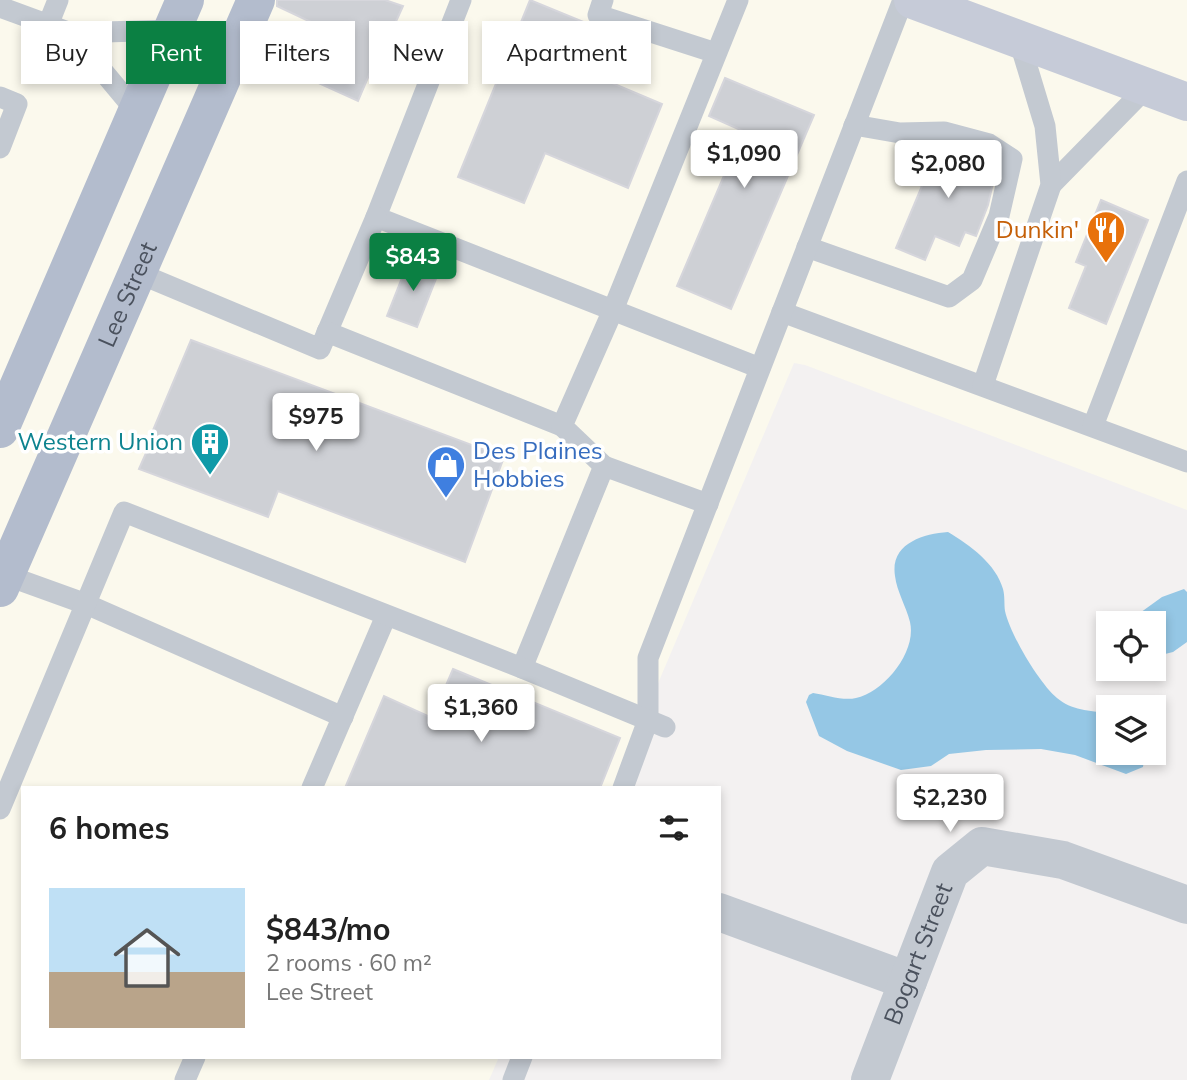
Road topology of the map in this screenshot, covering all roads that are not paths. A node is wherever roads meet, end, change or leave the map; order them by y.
1 (58, 0) edge
2 (256, 0) edge
3 (461, 0) edge
4 (603, 0) edge
5 (738, 0) edge
6 (903, 0) edge
7 (913, 0) edge
8 (0, 7) edge
9 (179, 15) edge
10 (37, 21) edge
11 (50, 21) edge
12 (112, 26) edge
13 (1018, 40) junction
14 (716, 53) junction
15 (112, 82) edge
16 (1147, 87) junction
17 (0, 97) edge
18 (1187, 102) edge
19 (136, 111) junction
20 (854, 125) junction
21 (0, 148) edge
22 (1187, 180) edge
23 (1051, 186) junction
24 (376, 217) junction
25 (807, 247) junction
26 (138, 273) junction
27 (613, 310) junction
28 (782, 312) junction
29 (327, 332) junction
30 (760, 368) junction
31 (983, 385) junction
32 (562, 426) junction
33 (1093, 426) junction
34 (0, 429) edge
35 (1187, 462) edge
36 (604, 466) junction
37 (708, 504) junction
38 (2, 579) edge
39 (86, 604) junction
40 (386, 616) junction
41 (522, 668) junction
42 (343, 716) junction
43 (656, 724) junction
44 (313, 786) edge
45 (624, 786) edge
46 (0, 809) edge
47 (1187, 905) edge
48 (721, 913) edge
49 (908, 981) junction
50 (194, 1059) edge
51 (521, 1059) edge
52 (185, 1080) edge
53 (513, 1080) edge
54 (870, 1080) edge

1 - 11 lane
2 - 26 main road, Lee Street
3 - 24 lane
4 - 14 lane
5 - 14 lane
6 - 20 lane
7 - 13 main road
8 - 10 lane
9 - 12 lane
9 - 19 main road
13 - 16 main road
13 - 23 lane
14 - 27 lane
15 - 19 lane
16 - 18 main road
16 - 23 lane
17 - 21 lane
19 - 34 main road
20 - 25 lane
20 - 25 lane
22 - 33 lane
23 - 31 lane
24 - 27 lane
24 - 29 lane
25 - 28 lane
26 - 29 lane
26 - 38 main road, Lee Street
27 - 30 lane
27 - 32 lane
28 - 30 lane
28 - 31 lane
29 - 32 lane
30 - 37 lane
31 - 33 lane
32 - 36 lane
33 - 35 lane
36 - 37 lane
36 - 41 lane
37 - 43 lane
38 - 39 lane
39 - 40 lane
39 - 42 lane
39 - 46 lane
40 - 41 lane
40 - 42 lane
41 - 43 lane
42 - 44 lane
43 - 45 lane
47 - 49 street, Bogart Street
48 - 49 street
49 - 54 street, Bogart Street
50 - 52 lane
51 - 53 lane

